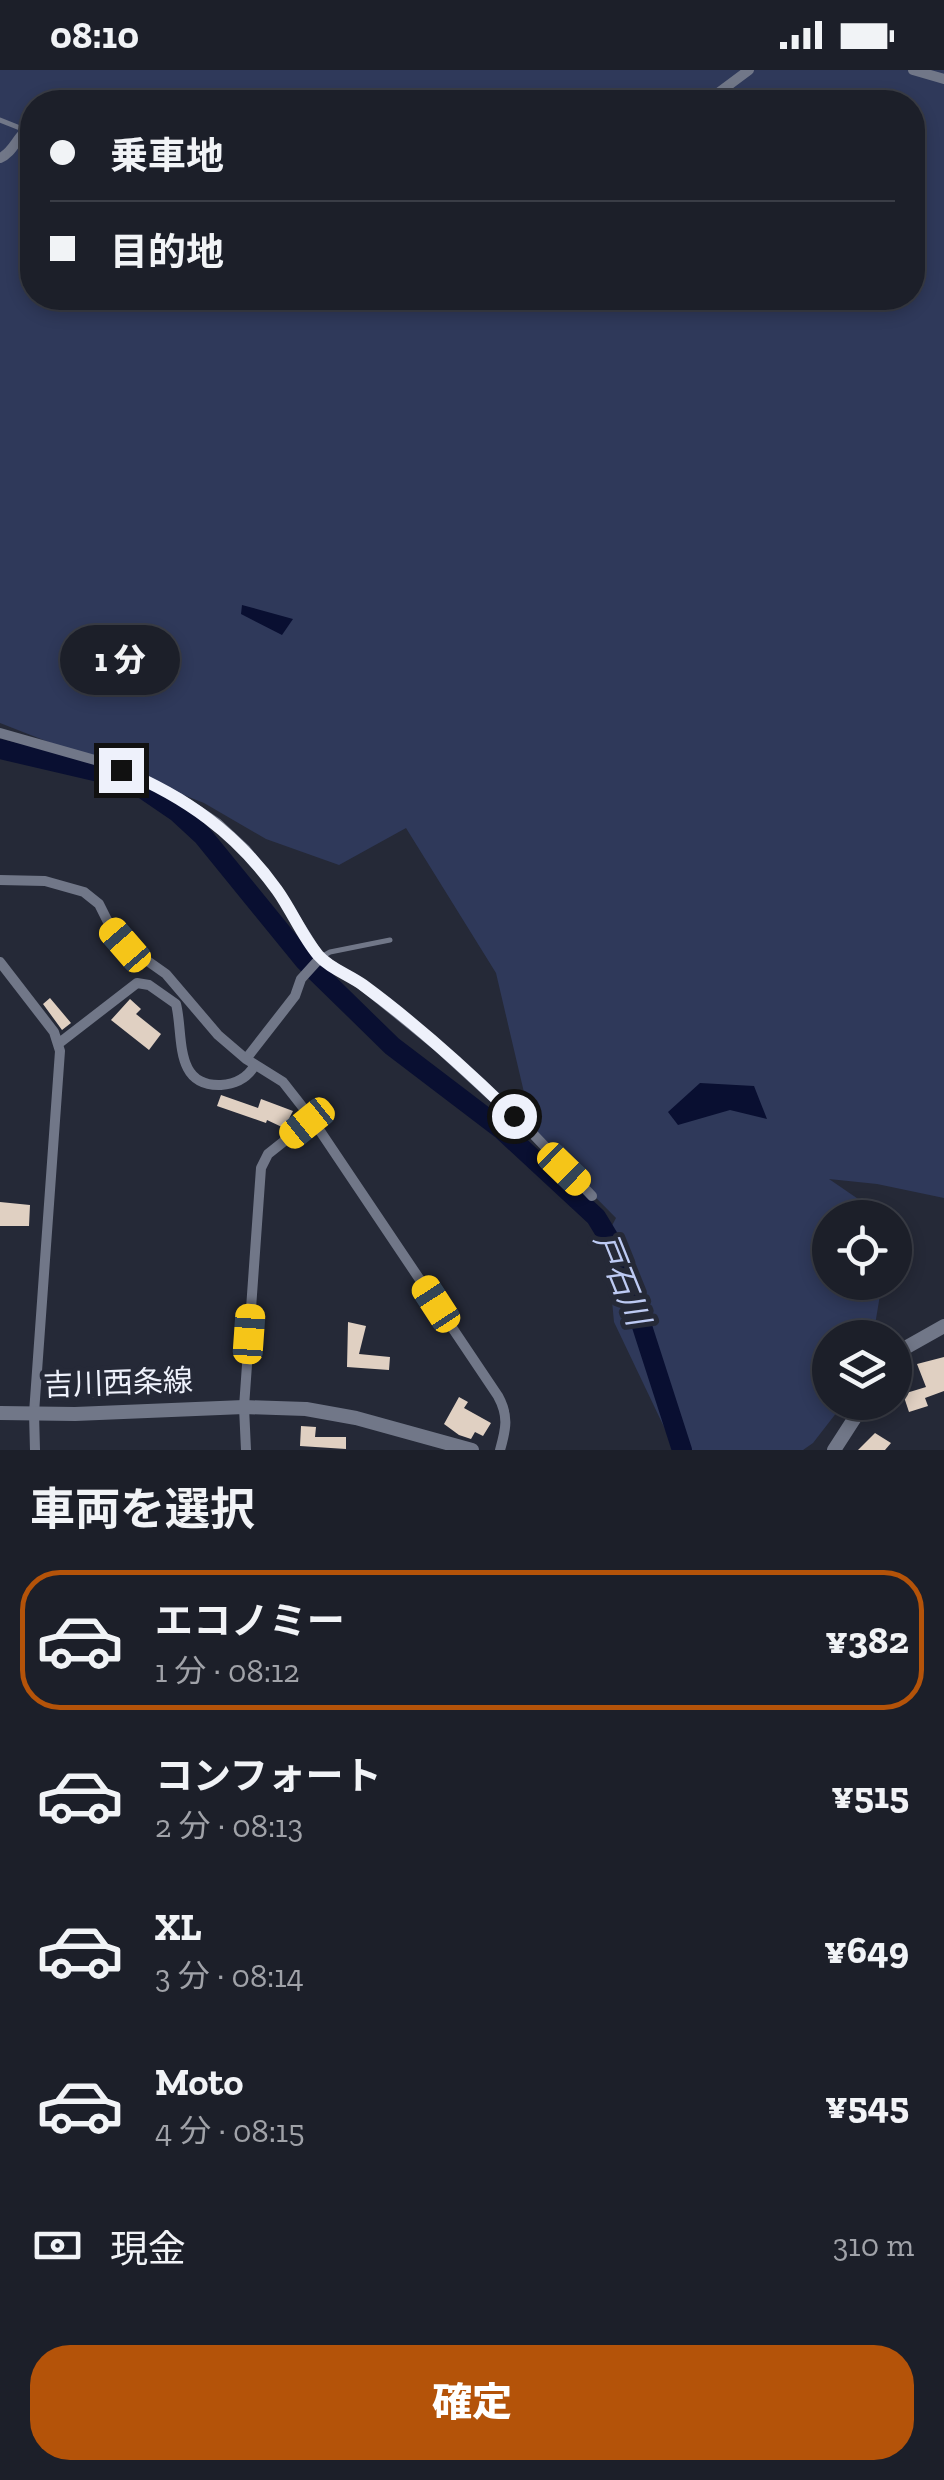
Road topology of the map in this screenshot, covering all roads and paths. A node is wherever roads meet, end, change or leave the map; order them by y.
1 (749, 70) edge
2 (913, 70) edge
3 (944, 82) edge
4 (722, 90) edge
5 (20, 140) edge
6 (0, 158) edge
7 (0, 732) edge
8 (0, 880) edge
9 (390, 940) dead end
10 (320, 958) junction
11 (0, 962) edge
12 (58, 1044) junction
13 (250, 1062) junction
14 (312, 1119) junction
15 (592, 1196) dead end
16 (944, 1326) edge
17 (912, 1345) edge
18 (244, 1407) junction
19 (0, 1413) edge
20 (34, 1413) junction
21 (853, 1420) edge
22 (35, 1450) edge
23 (246, 1450) edge
24 (472, 1450) edge
25 (500, 1450) edge
26 (834, 1450) edge

1 - 4 street
2 - 3 street
5 - 6 street
7 - 10 street
8 - 13 street
9 - 10 lane
10 - 13 street
10 - 15 street
11 - 12 street
12 - 13 street
12 - 20 street
13 - 14 street
14 - 18 street
14 - 25 street
16 - 17 main road
18 - 20 main road, 吉川西条線
18 - 23 street
18 - 24 main road, 吉川西条線
19 - 20 main road, 吉川西条線
20 - 22 street
21 - 26 main road

